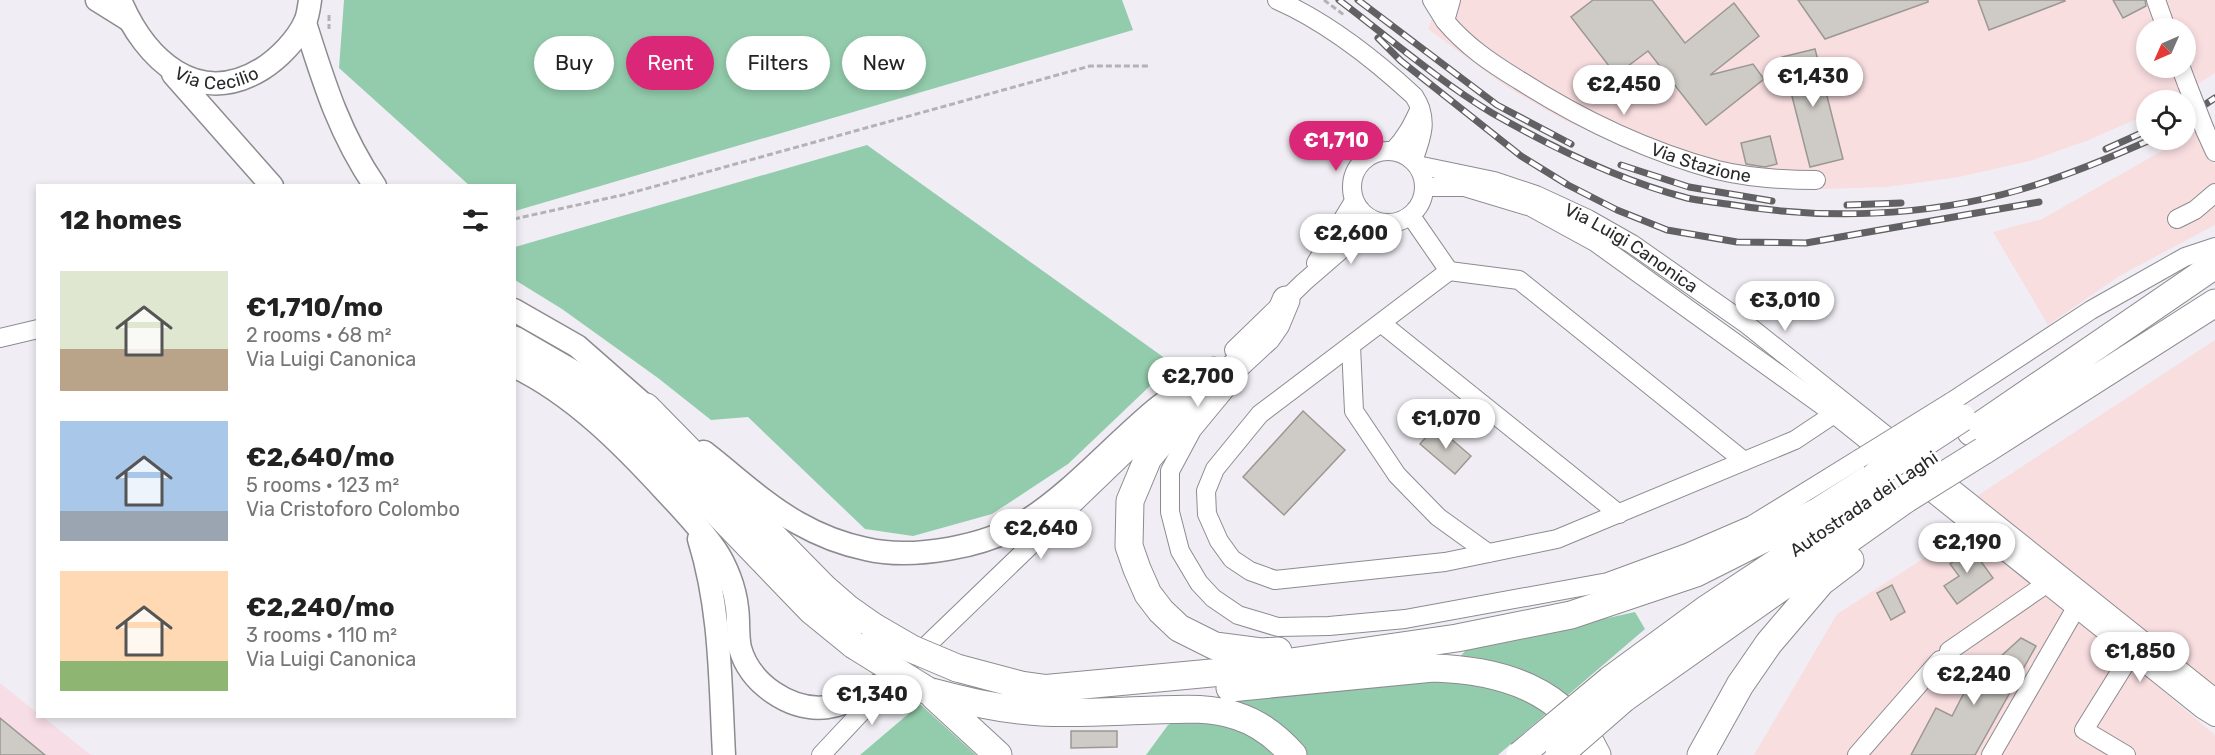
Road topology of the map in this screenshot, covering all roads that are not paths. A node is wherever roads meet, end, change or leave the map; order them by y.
1 (96, 0) edge
2 (310, 0) edge
3 (1277, 0) edge
4 (1432, 0) edge
5 (1451, 0) edge
6 (2156, 0) edge
7 (124, 10) edge
8 (2162, 18) edge
9 (1445, 21) junction
10 (305, 23) junction
11 (166, 66) junction
12 (2185, 78) edge
13 (1420, 106) junction
14 (1393, 151) junction
15 (2215, 153) edge
16 (1415, 163) junction
17 (1816, 180) dead end
18 (270, 184) edge
19 (374, 184) edge
20 (1425, 187) junction
21 (2215, 193) edge
22 (1354, 201) junction
23 (1411, 216) junction
24 (2177, 219) dead end
25 (1380, 223) junction
26 (2215, 247) edge
27 (2215, 265) edge
28 (1449, 271) junction
29 (1294, 291) junction
30 (516, 311) edge
31 (2204, 311) edge
32 (1381, 323) junction
33 (36, 329) edge
34 (1267, 337) junction
35 (0, 338) edge
36 (516, 341) edge
37 (1352, 346) junction
38 (516, 367) edge
39 (1214, 369) junction
40 (646, 407) junction
41 (1834, 414) junction
42 (1971, 433) junction
43 (1744, 461) junction
44 (1890, 486) junction
45 (1619, 514) junction
46 (694, 523) junction
47 (1488, 553) junction
48 (2046, 584) junction
49 (2076, 608) junction
50 (1457, 638) junction
51 (2132, 653) junction
52 (897, 674) junction
53 (1041, 689) junction
54 (1616, 689) junction
55 (928, 691) junction
56 (2215, 698) edge
57 (2215, 717) edge
58 (724, 755) edge
59 (821, 755) edge
60 (998, 755) edge
61 (1293, 755) edge
62 (1520, 755) edge
63 (1559, 755) edge
64 (1597, 755) edge
65 (1701, 755) edge
66 (1857, 755) edge
67 (1991, 755) edge
68 (2126, 755) edge

1 - 7 main road
2 - 10 main road, Via Cecilio
3 - 13 street
4 - 9 street, Via Stazione
5 - 9 street
6 - 8 street
7 - 11 main road, Via Cecilio
9 - 17 street, Via Stazione
10 - 11 main road, Via Cecilio
10 - 19 main road
11 - 18 main road
12 - 15 street, bridge
13 - 14 street
13 - 16 street
14 - 16 street, Via Luigi Canonica
14 - 22 street
16 - 20 street
16 - 56 street, Via Luigi Canonica
20 - 23 street
20 - 41 street, Via Luigi Canonica
21 - 24 street
22 - 25 street
22 - 29 street
23 - 25 street
23 - 28 street
25 - 29 street
26 - 42 street
27 - 42 highway, Autostrada dei Laghi
28 - 32 street
28 - 43 street
29 - 34 highway
29 - 39 street
30 - 40 main road
31 - 42 highway, Autostrada dei Laghi
32 - 37 street
32 - 45 street
33 - 35 street
34 - 44 street
34 - 50 highway
36 - 55 highway, bridge
37 - 47 street
37 - 47 street
38 - 46 main road
39 - 40 main road
39 - 52 street
40 - 53 highway, bridge
41 - 43 street
41 - 48 street, Via Luigi Canonica
42 - 44 highway, Autostrada dei Laghi, bridge
42 - 44 highway, bridge
43 - 45 street
44 - 50 highway
44 - 54 highway, Autostrada dei Laghi
44 - 65 highway
45 - 47 street
46 - 52 main road
46 - 58 main road
48 - 49 street, Via Luigi Canonica
48 - 66 street
49 - 51 street, Via Luigi Canonica
49 - 67 street
50 - 53 highway
51 - 57 street, Via Luigi Canonica
51 - 68 street
52 - 59 street
53 - 64 highway
54 - 62 highway, Autostrada dei Laghi, bridge
54 - 63 highway, Autostrada dei Laghi, bridge
55 - 60 highway
55 - 61 highway

